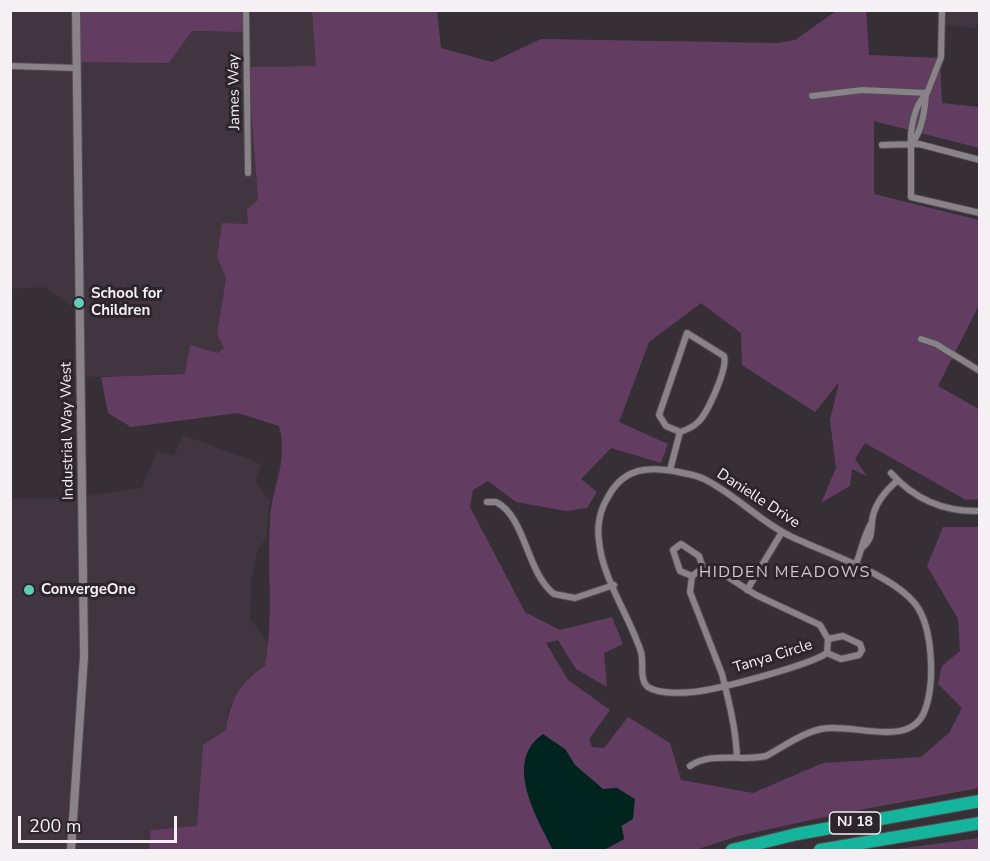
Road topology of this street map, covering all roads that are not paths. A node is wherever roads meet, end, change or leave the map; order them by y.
1 (76, 10) edge
2 (246, 10) edge
3 (942, 10) edge
4 (10, 66) edge
5 (76, 68) junction
6 (924, 95) junction
7 (812, 96) dead end
8 (882, 145) dead end
9 (911, 145) junction
10 (980, 160) edge
11 (248, 173) dead end
12 (980, 213) edge
13 (921, 339) dead end
14 (980, 371) edge
15 (680, 432) junction
16 (670, 470) junction
17 (891, 473) dead end
18 (898, 480) junction
19 (487, 502) dead end
20 (980, 511) edge
21 (782, 532) junction
22 (855, 566) junction
23 (703, 568) junction
24 (692, 576) junction
25 (614, 585) junction
26 (747, 590) junction
27 (828, 639) junction
28 (826, 652) junction
29 (724, 684) junction
30 (737, 758) junction
31 (690, 765) dead end
32 (980, 801) edge
33 (980, 823) edge
34 (71, 850) edge
35 (732, 850) edge
36 (820, 850) edge

1 - 5 street, Industrial Way West
2 - 11 street, James Way
3 - 6 street
4 - 5 street
5 - 34 street, Industrial Way West
6 - 7 street
6 - 9 street
8 - 9 street
9 - 10 street
9 - 12 street
13 - 14 street
15 - 15 street
15 - 16 street
16 - 21 street, Danielle Drive
16 - 25 street, Danielle Drive
17 - 18 street
18 - 20 street
18 - 22 street
19 - 25 street
21 - 22 street, Danielle Drive
21 - 26 street
22 - 30 street, Danielle Drive
23 - 24 street
23 - 24 street
23 - 26 street, Tanya Circle
24 - 29 street, Tanya Circle
25 - 29 street, Danielle Drive
26 - 27 street, Tanya Circle
27 - 28 street, Tanya Circle
27 - 28 street
28 - 29 street, Tanya Circle
29 - 30 street, Tanya Circle
30 - 31 street, Danielle Drive
32 - 35 highway, NJ 18
33 - 36 highway, NJ 18

